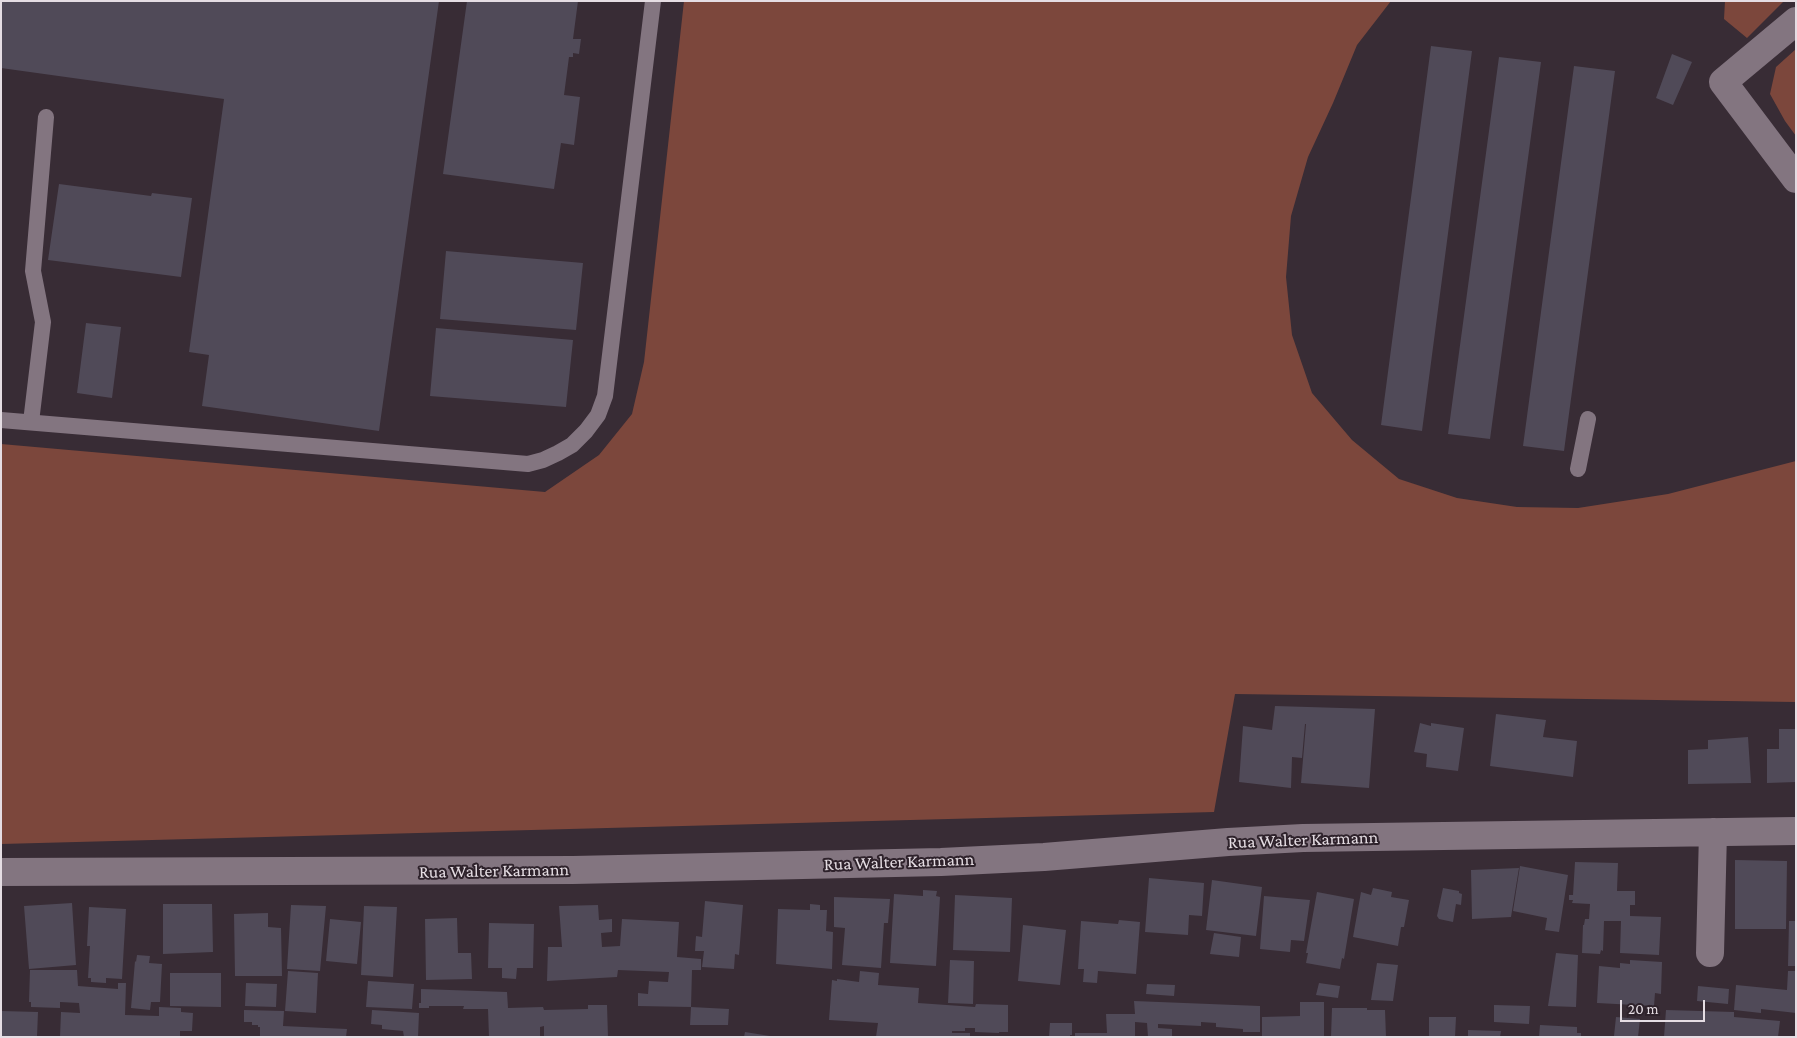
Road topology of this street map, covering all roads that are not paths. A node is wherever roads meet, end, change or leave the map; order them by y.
1 (653, 1) edge
2 (1796, 21) edge
3 (46, 117) dead end
4 (1796, 179) edge
5 (1588, 419) dead end
6 (1, 420) edge
7 (31, 422) junction
8 (1578, 469) dead end
9 (1796, 831) edge
10 (1713, 832) junction
11 (1, 872) edge
12 (1710, 953) dead end

1 - 7 lane
2 - 4 street
3 - 7 lane
5 - 8 lane
6 - 7 lane
9 - 10 street, Rua Walter Karmann
10 - 11 street, Rua Walter Karmann
10 - 12 street

